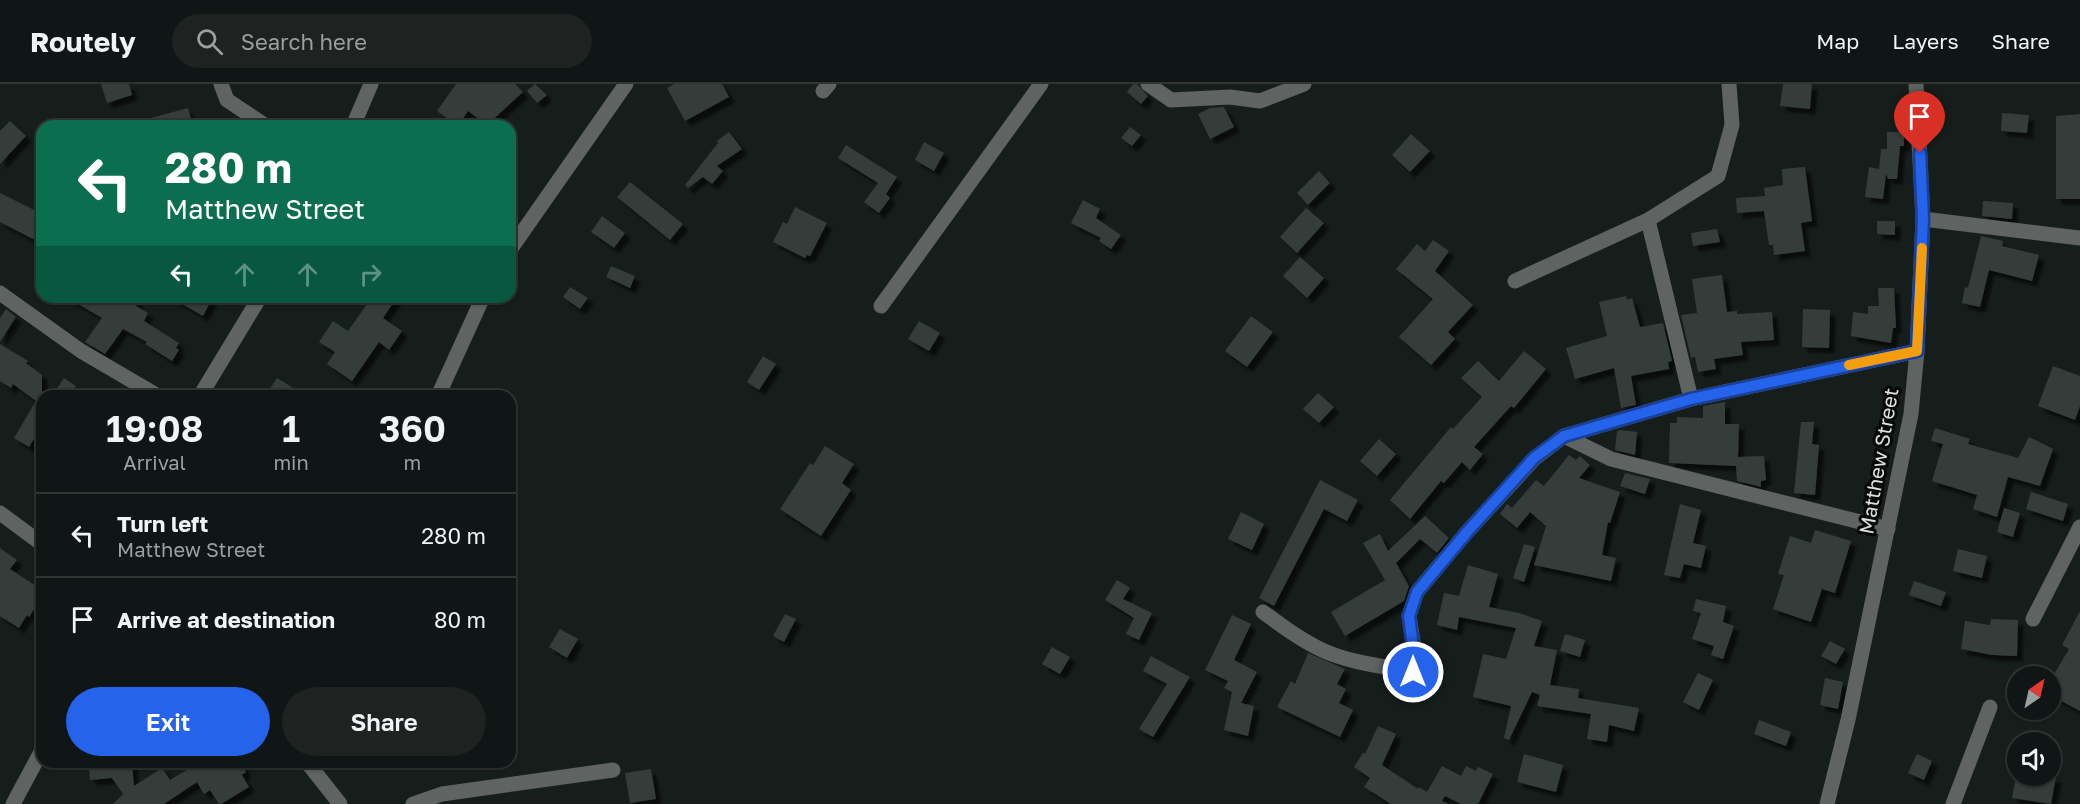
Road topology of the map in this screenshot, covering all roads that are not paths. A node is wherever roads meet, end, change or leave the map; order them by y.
1 (221, 84) edge
2 (371, 84) edge
3 (626, 84) edge
4 (1041, 84) edge
5 (1148, 84) edge
6 (1304, 84) edge
7 (1729, 84) edge
8 (1916, 84) edge
9 (257, 120) edge
10 (356, 120) edge
11 (1923, 219) junction
12 (1648, 220) junction
13 (2080, 238) edge
14 (516, 241) edge
15 (1515, 281) dead end
16 (0, 293) edge
17 (256, 303) edge
18 (480, 303) edge
19 (881, 306) dead end
20 (1917, 351) junction
21 (148, 390) edge
22 (204, 390) edge
23 (441, 390) edge
24 (1691, 399) junction
25 (1564, 436) junction
26 (0, 513) edge
27 (2080, 527) edge
28 (1888, 529) junction
29 (36, 540) edge
30 (1263, 612) dead end
31 (2033, 619) dead end
32 (1990, 707) dead end
33 (36, 762) edge
34 (312, 768) edge
35 (612, 770) dead end
36 (14, 804) edge
37 (340, 804) edge
38 (413, 804) edge
39 (1827, 804) edge
40 (1953, 804) edge

1 - 9 street
2 - 10 street
3 - 14 street
4 - 19 street
5 - 6 street
7 - 12 street
8 - 11 street, Matthew Street
11 - 13 street
11 - 20 street, Matthew Street
12 - 15 street
12 - 24 street
16 - 21 street
17 - 22 street
18 - 23 street
20 - 24 street
20 - 28 street, Matthew Street
24 - 25 street
25 - 28 street
25 - 30 street
26 - 29 street
27 - 31 street
28 - 39 street, Matthew Street
32 - 40 street
33 - 36 street
34 - 37 street
35 - 38 street

